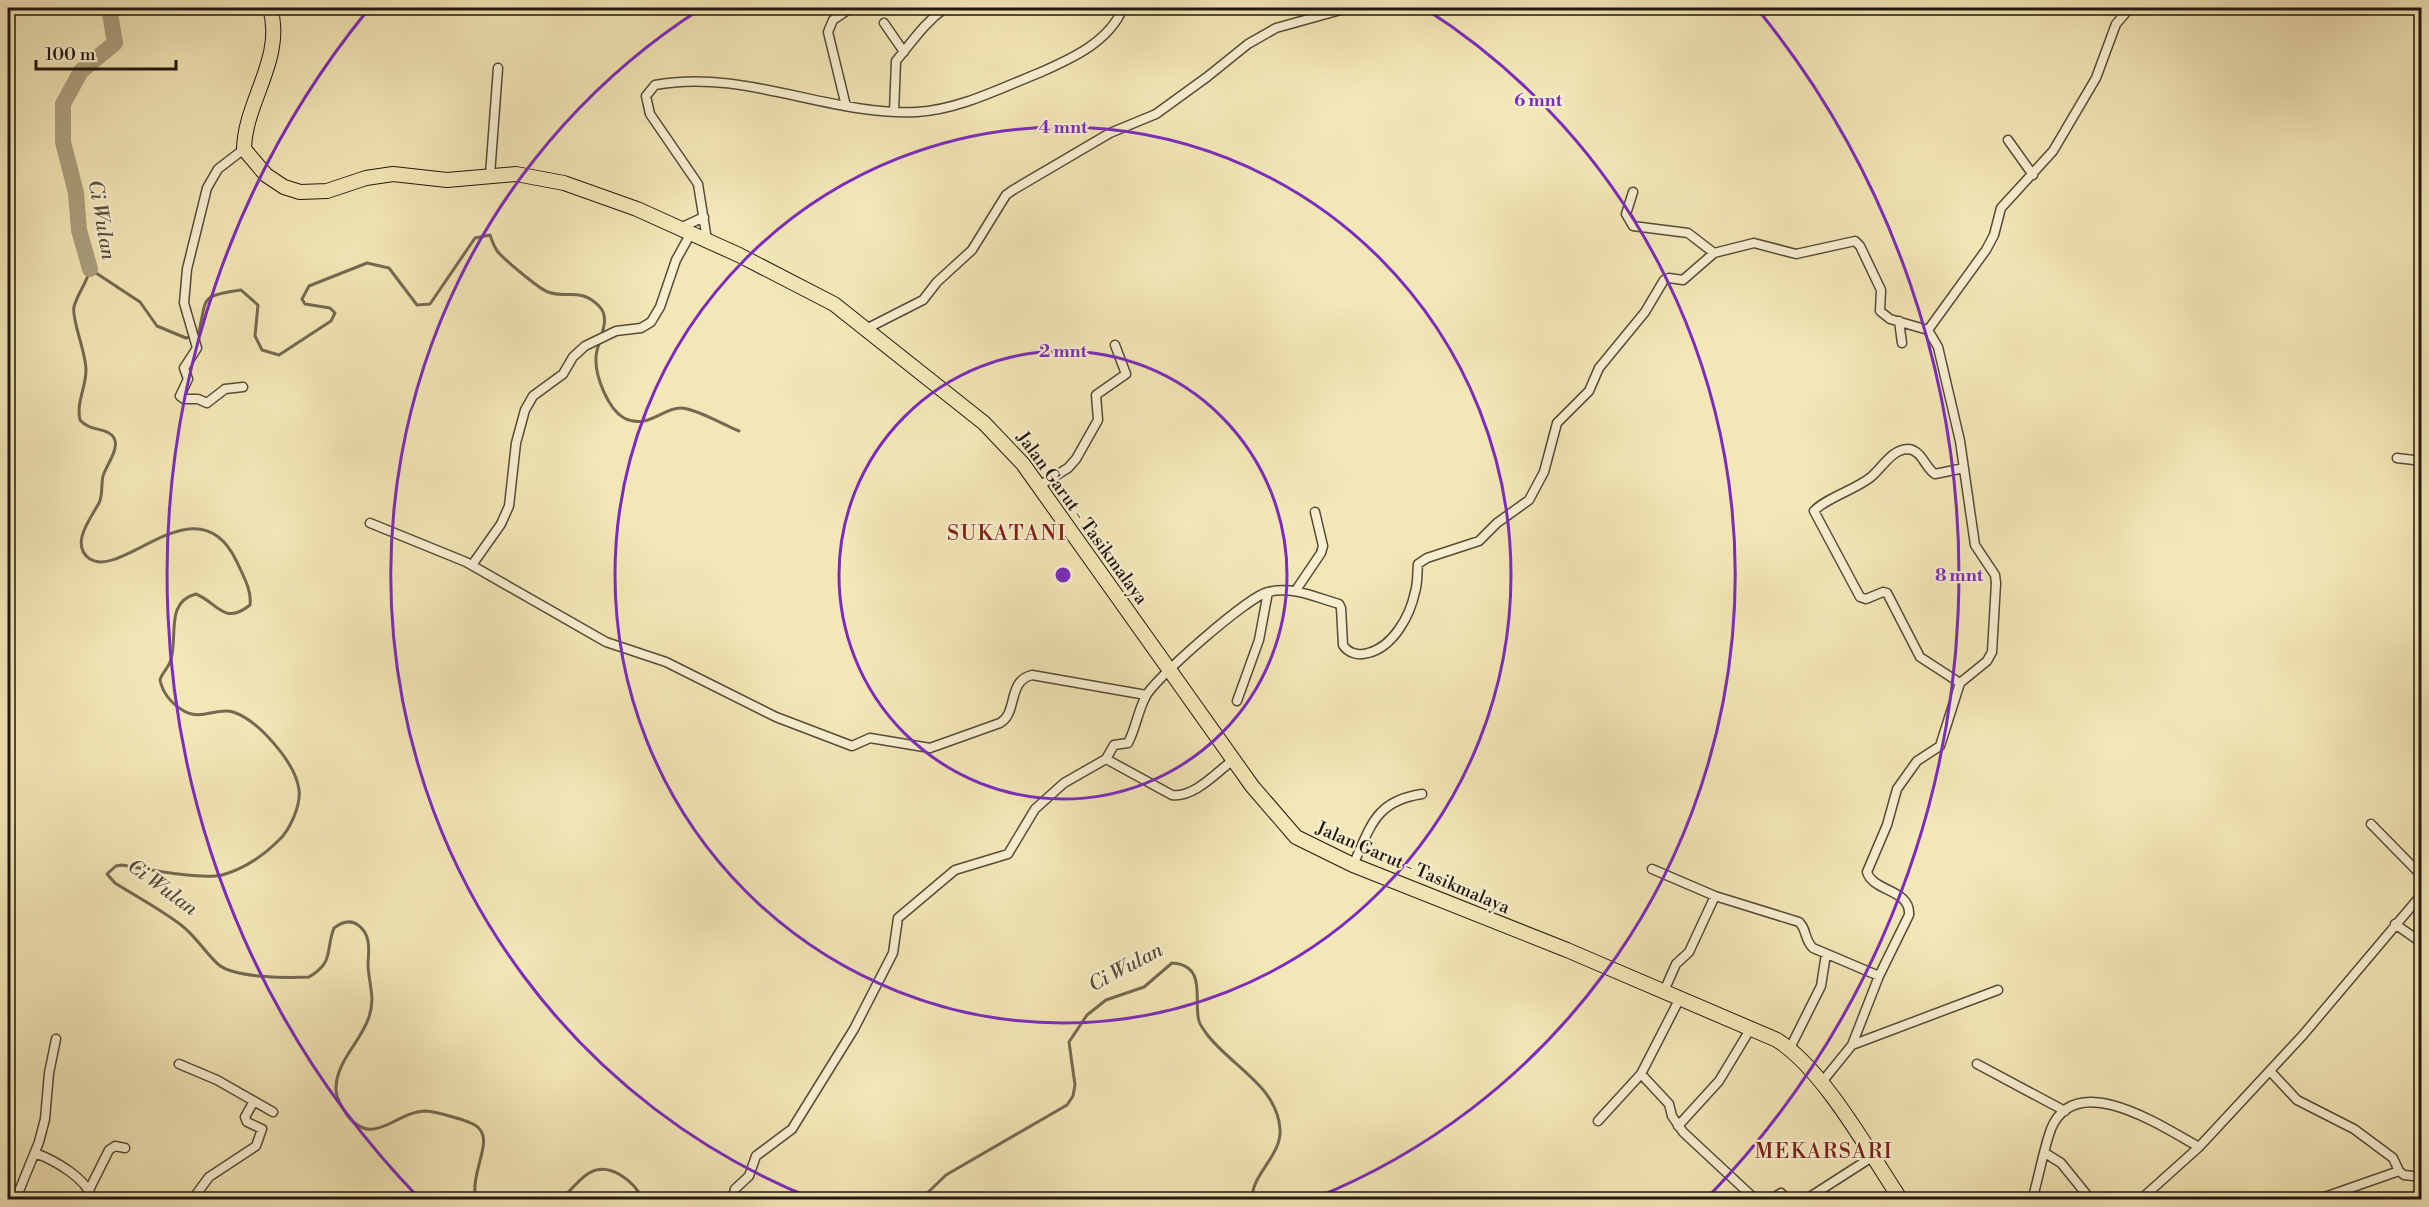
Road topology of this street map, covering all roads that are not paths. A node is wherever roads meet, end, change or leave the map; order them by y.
1 (270, 8) edge
2 (855, 8) edge
3 (945, 8) edge
4 (1123, 8) edge
5 (1348, 8) edge
6 (2130, 8) edge
7 (844, 10) edge
8 (884, 24) dead end
9 (904, 52) junction
10 (498, 68) dead end
11 (846, 106) junction
12 (894, 112) junction
13 (2008, 140) dead end
14 (244, 149) junction
15 (490, 175) junction
16 (2033, 175) junction
17 (1633, 192) dead end
18 (704, 217) junction
19 (685, 230) junction
20 (707, 240) junction
21 (1714, 253) junction
22 (1899, 321) junction
23 (866, 328) junction
24 (1929, 330) junction
25 (1902, 343) dead end
26 (1115, 345) dead end
27 (243, 387) dead end
28 (2397, 458) dead end
29 (2421, 461) edge
30 (1964, 468) junction
31 (1039, 486) junction
32 (1315, 512) dead end
33 (370, 522) dead end
34 (472, 565) junction
35 (1296, 590) junction
36 (1268, 592) junction
37 (1170, 669) junction
38 (1960, 683) junction
39 (1146, 696) junction
40 (1237, 701) dead end
41 (1106, 759) junction
42 (1233, 760) junction
43 (1422, 794) dead end
44 (2371, 824) dead end
45 (1353, 865) junction
46 (1652, 869) dead end
47 (2421, 876) edge
48 (2421, 894) edge
49 (1715, 896) junction
50 (2395, 924) junction
51 (2421, 943) edge
52 (1826, 954) junction
53 (1879, 976) junction
54 (1998, 990) dead end
55 (1664, 991) junction
56 (1680, 998) junction
57 (1751, 1028) junction
58 (56, 1039) dead end
59 (1852, 1045) junction
60 (1790, 1048) junction
61 (179, 1064) dead end
62 (1977, 1064) dead end
63 (2270, 1071) junction
64 (1641, 1074) junction
65 (1822, 1082) junction
66 (254, 1101) junction
67 (2065, 1111) junction
68 (273, 1112) dead end
69 (1598, 1121) dead end
70 (1678, 1126) junction
71 (2199, 1147) junction
72 (125, 1148) dead end
73 (35, 1153) junction
74 (2045, 1153) junction
75 (1872, 1157) junction
76 (2399, 1171) junction
77 (2421, 1177) edge
78 (89, 1190) junction
79 (8, 1193) edge
80 (20, 1198) edge
81 (93, 1200) edge
82 (192, 1200) edge
83 (732, 1200) edge
84 (1756, 1200) edge
85 (1770, 1200) edge
86 (1788, 1200) edge
87 (1805, 1200) edge
88 (1901, 1200) edge
89 (2032, 1200) edge
90 (2091, 1200) edge
91 (2140, 1200) edge
92 (2316, 1200) edge

1 - 14 main road
2 - 7 street
3 - 9 street
4 - 12 street
5 - 23 street
6 - 16 street
7 - 11 street
8 - 9 street
9 - 12 street
10 - 15 street
11 - 12 street
11 - 18 street
13 - 16 street
14 - 15 main road, Jalan Garut - Tasikmalaya
14 - 27 street
15 - 19 main road, Jalan Garut - Tasikmalaya
16 - 24 street
17 - 21 street
18 - 19 street
18 - 20 street
19 - 20 main road, Jalan Garut - Tasikmalaya
19 - 34 street
20 - 23 main road, Jalan Garut - Tasikmalaya
21 - 22 street
21 - 35 street
22 - 24 street
22 - 25 street
23 - 31 main road, Jalan Garut - Tasikmalaya
24 - 30 street
26 - 31 street
28 - 29 street
30 - 38 street
30 - 38 street
31 - 37 main road, Jalan Garut - Tasikmalaya
32 - 35 street
33 - 34 street
34 - 39 street
35 - 36 street
36 - 37 street
36 - 40 street
37 - 39 street
37 - 42 main road, Jalan Garut - Tasikmalaya
38 - 53 street
39 - 41 street
41 - 42 street
41 - 83 street
42 - 45 main road, Jalan Garut - Tasikmalaya
43 - 45 street
44 - 47 street
45 - 55 main road, Jalan Garut - Tasikmalaya
46 - 49 street
48 - 50 street
49 - 52 street
49 - 55 street
50 - 51 street
50 - 63 street
52 - 53 street
52 - 60 street
53 - 59 street
54 - 59 street
55 - 56 main road, Jalan Garut - Tasikmalaya
56 - 57 main road, Jalan Garut - Tasikmalaya
56 - 64 street
57 - 60 main road, Jalan Garut - Tasikmalaya
57 - 70 street
58 - 73 street
59 - 65 street
60 - 65 main road, Jalan Garut - Tasikmalaya
61 - 66 street
62 - 67 street
63 - 71 street
63 - 76 street
64 - 69 street
64 - 70 street
65 - 75 main road, Jalan Garut - Tasikmalaya
66 - 68 street
66 - 82 street
67 - 71 street
67 - 74 street
70 - 84 street
71 - 91 street
72 - 78 street
73 - 78 street
73 - 80 street
74 - 89 street
74 - 90 street
75 - 87 street
75 - 88 main road, Jalan Garut - Tasikmalaya
76 - 77 street
76 - 92 street
78 - 81 street
79 - 80 street
85 - 86 street

